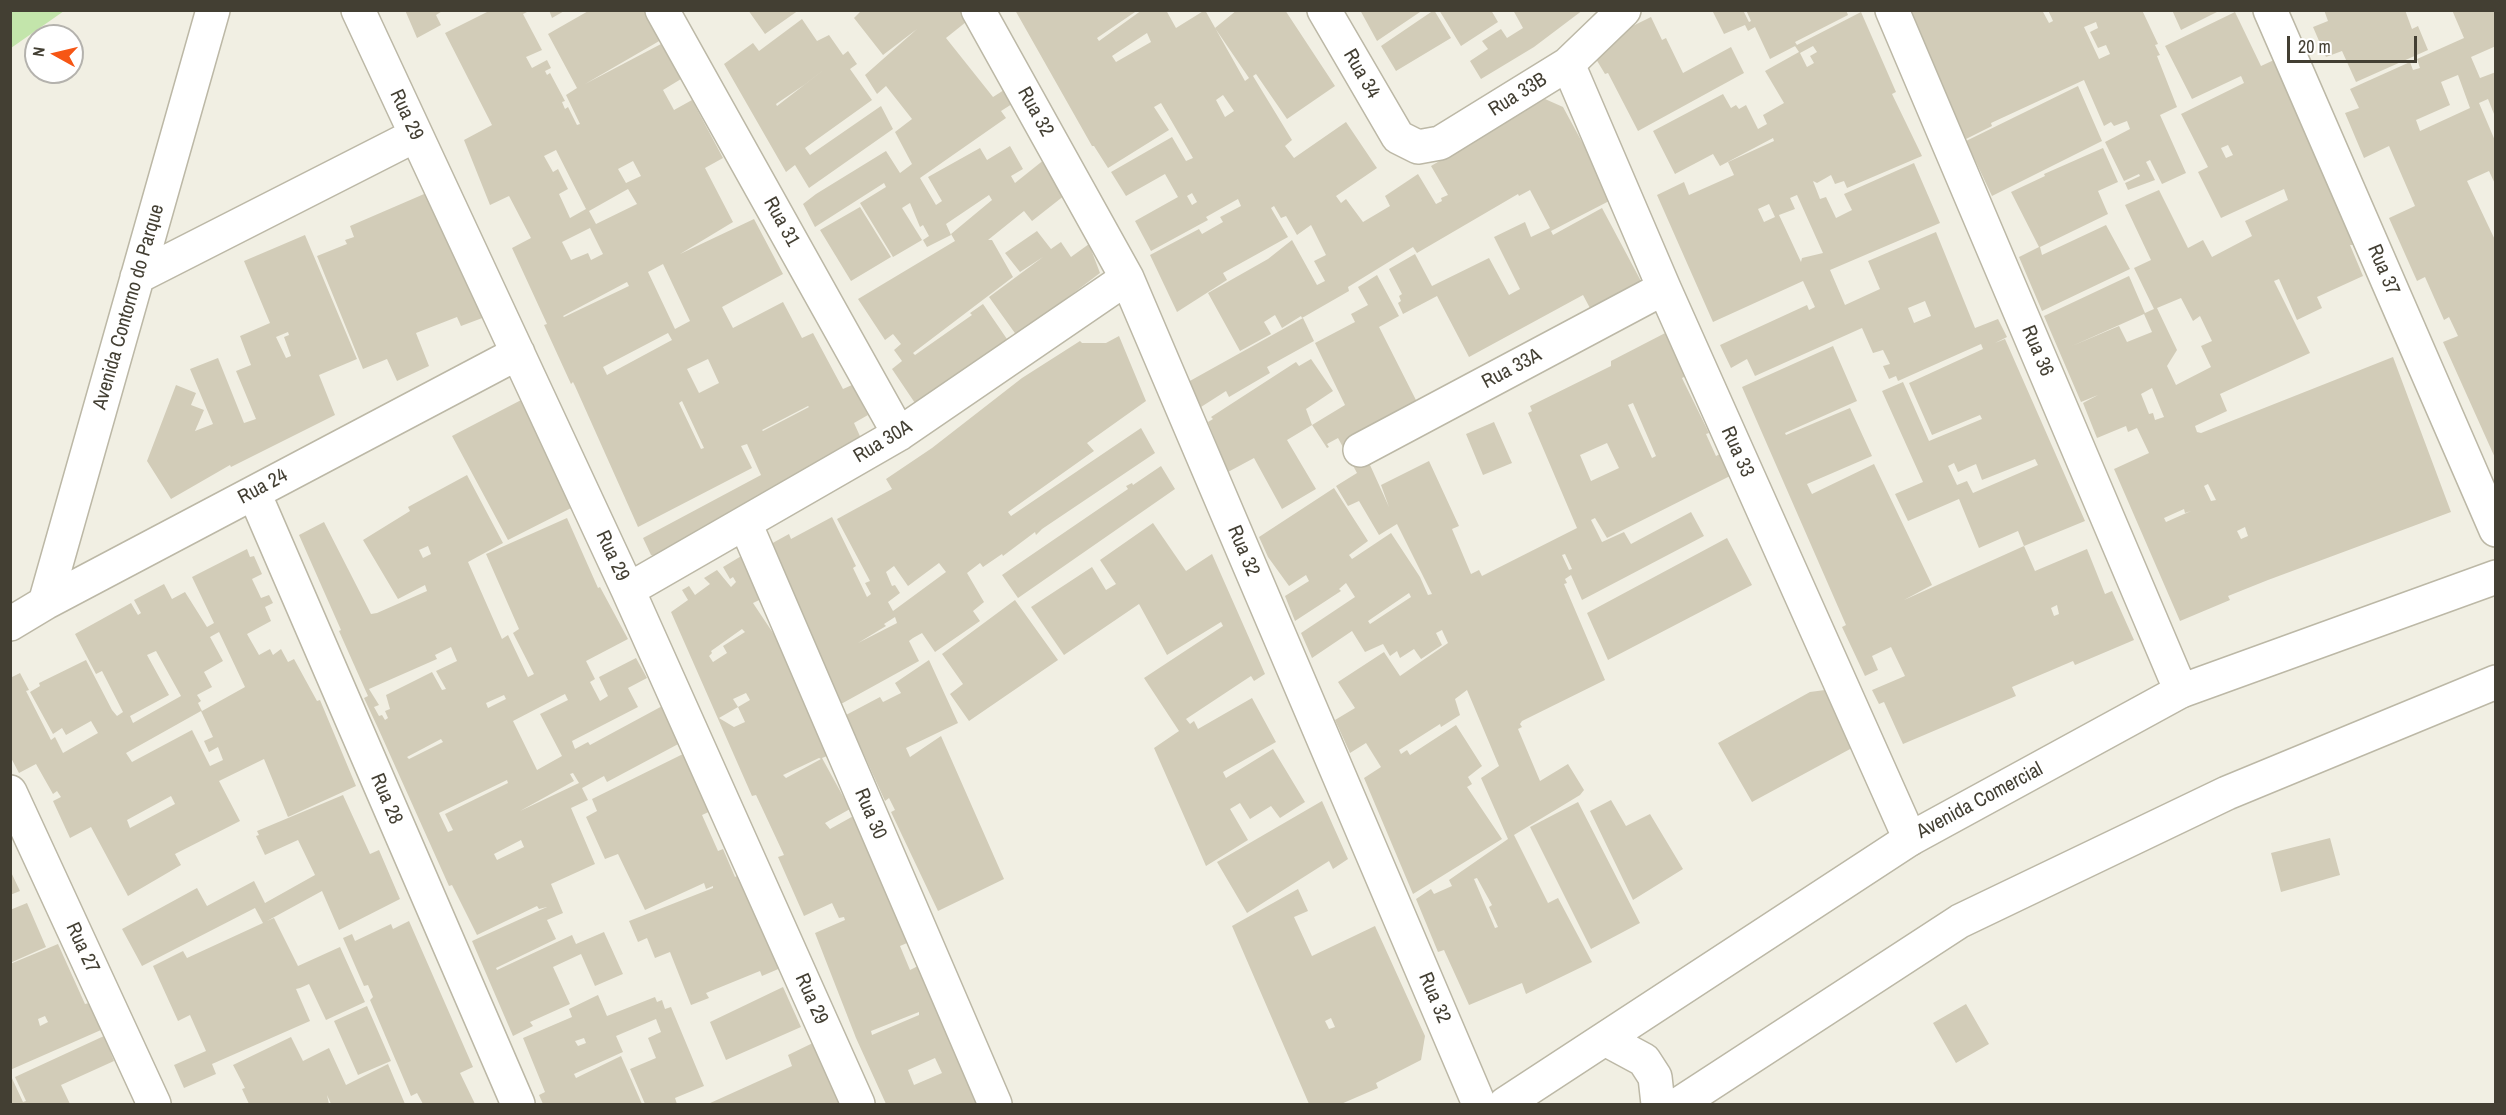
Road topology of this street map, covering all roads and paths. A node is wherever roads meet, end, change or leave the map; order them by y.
1 (213, 10) edge
2 (358, 10) edge
3 (662, 10) edge
4 (978, 10) edge
5 (1324, 10) edge
6 (1624, 10) edge
7 (1892, 10) edge
8 (2270, 10) edge
9 (1568, 64) junction
10 (416, 135) junction
11 (1398, 137) joint
12 (138, 277) junction
13 (1127, 278) junction
14 (1664, 288) junction
15 (518, 353) junction
16 (899, 434) junction
17 (1360, 450) dead end
18 (254, 493) junction
19 (745, 523) junction
20 (2496, 530) edge
21 (2496, 577) edge
22 (628, 590) junction
23 (45, 603) junction
24 (10, 624) edge
25 (2496, 682) edge
26 (2181, 691) junction
27 (10, 792) edge
28 (1910, 839) junction
29 (1605, 1040) junction
30 (154, 1104) edge
31 (519, 1104) edge
32 (858, 1104) edge
33 (995, 1104) edge
34 (1479, 1104) edge
35 (1505, 1104) edge
36 (1658, 1104) edge
37 (1678, 1104) edge

1 - 12 street, Avenida Contorno do Parque
2 - 10 street, Rua 29
3 - 16 street, Rua 31
4 - 13 street, Rua 32
5 - 11 street, Rua 34
6 - 9 street, Rua 33B
7 - 26 street, Rua 36
8 - 20 street, Rua 37
9 - 11 street, Rua 33B
9 - 14 street, Rua 33
10 - 12 street
10 - 15 street, Rua 29
12 - 23 street, Avenida Contorno do Parque
13 - 16 street, Rua 30A
13 - 34 street, Rua 32
14 - 17 street, Rua 33A
14 - 28 street, Rua 33
15 - 18 street, Rua 24
15 - 22 street, Rua 29
16 - 19 street, Rua 30A
18 - 23 street, Rua 24
18 - 31 street, Rua 28
19 - 22 street, Rua 30A
19 - 33 street, Rua 30
21 - 26 street, Avenida Comercial
22 - 32 street, Rua 29
23 - 24 street, Rua 24
25 - 37 street
26 - 28 street, Avenida Comercial
27 - 30 street, Rua 27
28 - 29 street, Avenida Comercial
29 - 35 street, Avenida Comercial
29 - 36 street

